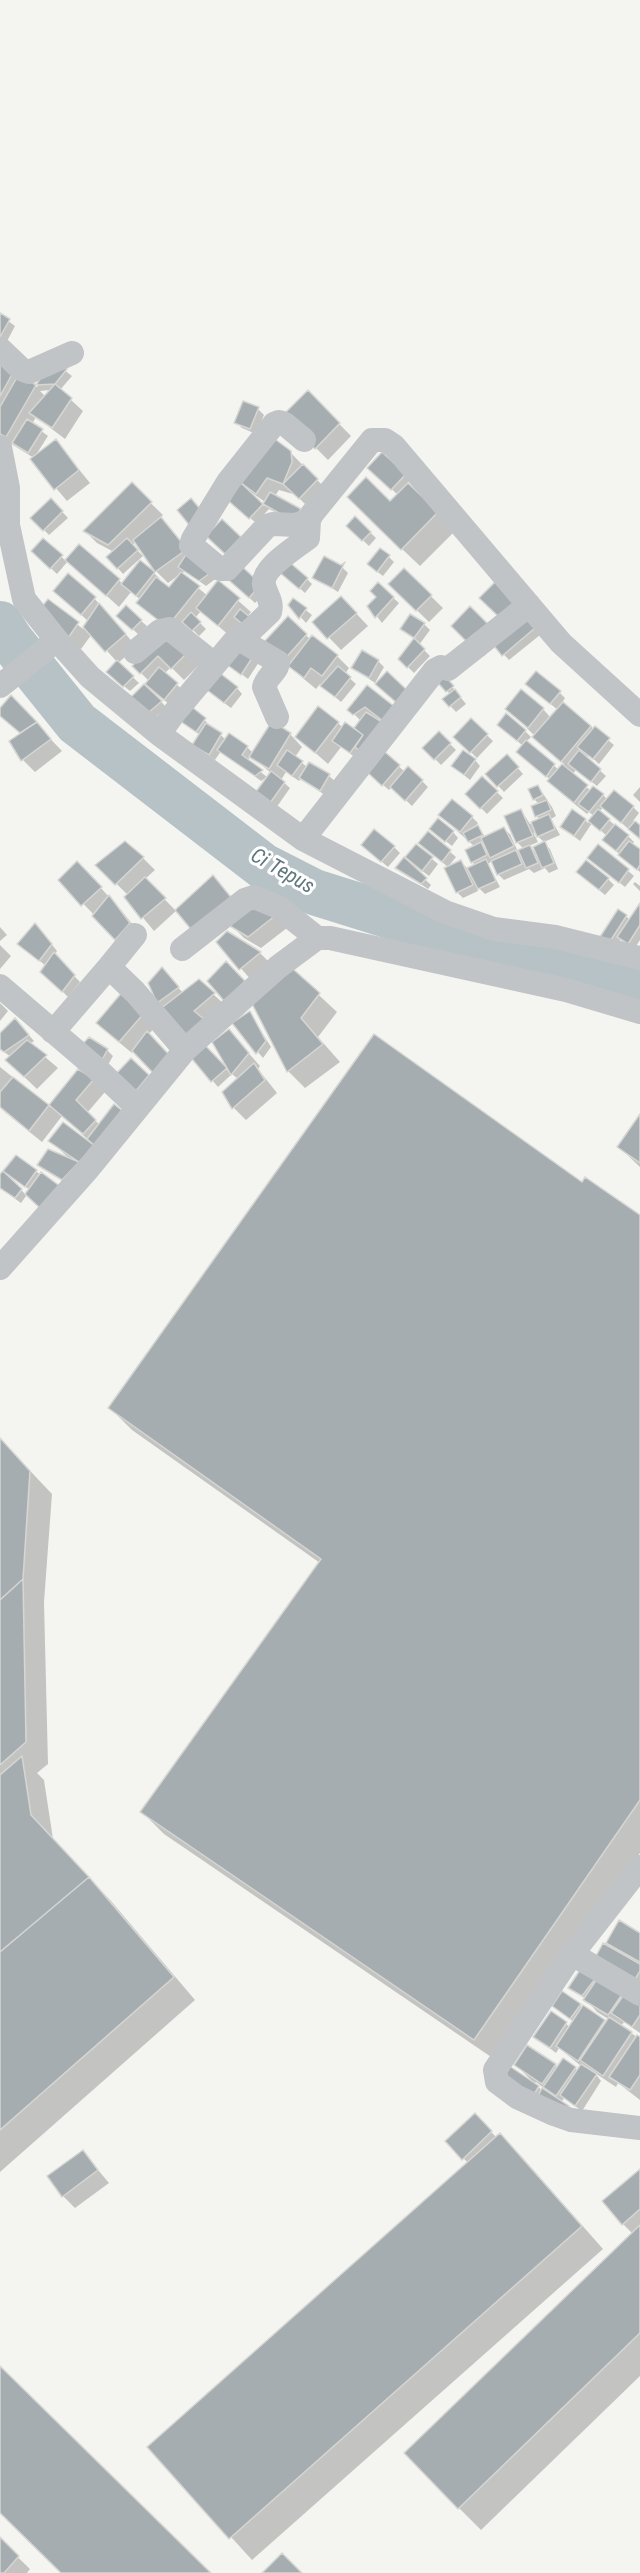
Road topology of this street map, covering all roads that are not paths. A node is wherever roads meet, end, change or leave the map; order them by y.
1 (0, 349) edge
2 (72, 353) dead end
3 (304, 440) dead end
4 (0, 447) edge
5 (309, 520) junction
6 (529, 605) junction
7 (237, 638) junction
8 (50, 645) junction
9 (135, 652) dead end
10 (214, 664) junction
11 (2, 684) edge
12 (640, 715) edge
13 (277, 717) dead end
14 (159, 734) junction
15 (303, 839) junction
16 (135, 935) dead end
17 (317, 938) junction
18 (182, 949) dead end
19 (640, 958) edge
20 (109, 967) junction
21 (0, 986) edge
22 (640, 1012) edge
23 (53, 1032) junction
24 (185, 1050) junction
25 (136, 1106) junction
26 (0, 1268) edge
27 (640, 1866) edge
28 (572, 1954) junction
29 (640, 1994) edge
30 (640, 2128) edge

1 - 2 street
3 - 5 street
4 - 8 street
5 - 6 street
5 - 7 street
6 - 12 street
6 - 15 street
7 - 10 street
7 - 13 street
8 - 11 street
8 - 14 street
9 - 10 street
10 - 14 street
14 - 15 street
15 - 19 street
16 - 20 street
17 - 18 street
17 - 22 street
17 - 24 street
20 - 23 street
20 - 24 street
21 - 23 street
23 - 25 street
24 - 25 street
25 - 26 street
27 - 28 street
28 - 29 street
28 - 30 street

